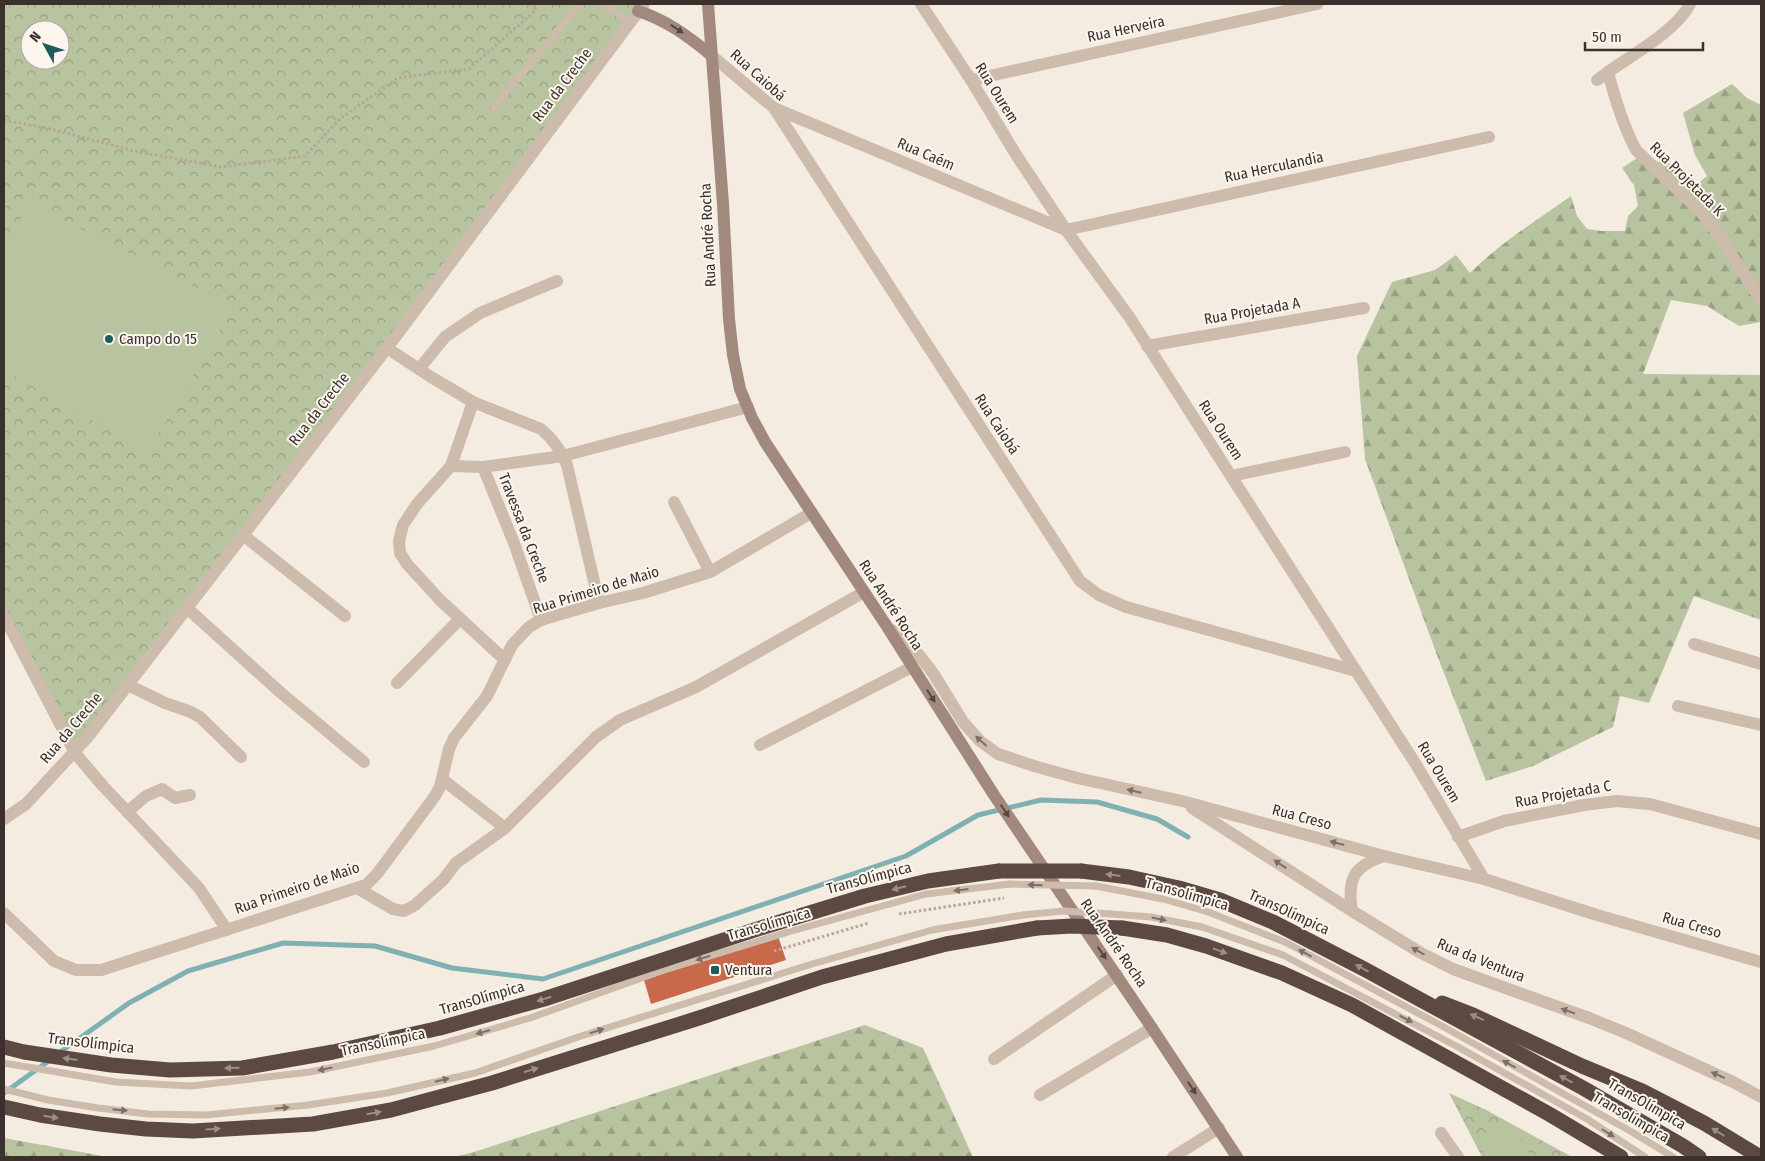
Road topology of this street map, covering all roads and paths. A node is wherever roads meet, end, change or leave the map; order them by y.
1 (534, 4) edge
2 (580, 4) edge
3 (604, 4) edge
4 (708, 4) edge
5 (921, 4) edge
6 (1318, 4) edge
7 (1690, 4) edge
8 (641, 7) edge
9 (630, 22) junction
10 (711, 55) junction
11 (1608, 72) junction
12 (971, 80) junction
13 (1597, 80) dead end
14 (494, 106) dead end
15 (774, 108) junction
16 (4, 120) edge
17 (1489, 137) dead end
18 (1066, 230) junction
19 (558, 281) dead end
20 (1761, 300) edge
21 (1364, 308) dead end
22 (1147, 346) junction
23 (387, 348) junction
24 (419, 369) junction
25 (473, 402) junction
26 (748, 407) junction
27 (1346, 452) dead end
28 (563, 456) junction
29 (451, 466) junction
30 (483, 467) junction
31 (1231, 476) junction
32 (674, 502) dead end
33 (811, 513) junction
34 (242, 535) junction
35 (710, 572) junction
36 (864, 592) junction
37 (600, 603) junction
38 (187, 608) junction
39 (4, 616) edge
40 (345, 616) dead end
41 (460, 619) junction
42 (540, 620) junction
43 (886, 626) junction
44 (1694, 644) dead end
45 (505, 660) junction
46 (1761, 664) edge
47 (912, 667) junction
48 (1356, 671) junction
49 (397, 683) dead end
50 (128, 685) junction
51 (1678, 706) dead end
52 (1761, 725) edge
53 (760, 745) dead end
54 (75, 753) junction
55 (241, 758) dead end
56 (364, 762) dead end
57 (442, 779) junction
58 (190, 795) dead end
59 (1182, 801) junction
60 (127, 812) junction
61 (4, 819) edge
62 (505, 828) junction
63 (1761, 834) edge
64 (1458, 837) junction
65 (1384, 856) junction
66 (1484, 879) junction
67 (357, 888) junction
68 (962, 904) dead end
69 (1352, 910) junction
70 (4, 913) edge
71 (890, 917) dead end
72 (872, 922) dead end
73 (227, 930) junction
74 (774, 951) dead end
75 (1761, 962) edge
76 (1117, 975) junction
77 (1390, 983) junction
78 (1152, 1028) junction
79 (4, 1047) edge
80 (994, 1059) dead end
81 (4, 1063) edge
82 (4, 1088) edge
83 (1040, 1095) dead end
84 (1761, 1097) edge
85 (4, 1107) edge
86 (1219, 1128) junction
87 (1441, 1133) dead end
88 (1173, 1157) edge
89 (1237, 1157) edge
90 (1458, 1157) edge
91 (1621, 1157) edge
92 (1645, 1157) edge
93 (1673, 1157) edge
94 (1698, 1157) edge
95 (1760, 1157) edge

1 - 16 path
2 - 14 lane
3 - 9 lane
4 - 10 main road, Rua André Rocha
5 - 12 street, Rua Ourem
6 - 12 street, Rua Herveira
7 - 11 street
8 - 9 street, Rua da Creche
8 -> 10 main road
9 - 23 street, Rua da Creche
10 - 15 street, Rua Caiobá
10 - 26 main road, Rua André Rocha
11 - 13 street
11 - 20 street, Rua Projetada K
12 - 18 street, Rua Ourem
15 - 18 street, Rua Caém
15 - 48 street, Rua Caiobá
17 - 18 street, Rua Herculandia
18 - 22 street, Rua Ourem
19 - 24 street
21 - 22 street, Rua Projetada A
22 - 31 street, Rua Ourem
23 - 24 street
23 - 34 street, Rua da Creche
24 - 25 street
25 - 28 street
25 - 29 street
26 - 28 street
26 - 33 main road, Rua André Rocha
27 - 31 street
28 - 30 street
28 - 37 street
29 - 30 street, Travessa da Creche
29 - 41 street
30 - 42 street, Travessa da Creche
31 - 48 street, Rua Ourem
32 - 35 street
33 - 35 street, Rua Primeiro de Maio
33 - 36 main road, Rua André Rocha
34 - 38 street, Rua da Creche
34 - 40 street
35 - 37 street, Rua Primeiro de Maio
36 - 43 main road, Rua André Rocha
36 - 62 street
37 - 42 street, Rua Primeiro de Maio
38 - 50 street, Rua da Creche
38 - 56 street
39 - 54 street
41 - 45 street
41 - 49 street
42 - 45 street, Rua Primeiro de Maio
43 - 47 main road, Rua André Rocha
59 -> 43 street, Rua Creso
44 - 46 street
45 - 57 street, Rua Primeiro de Maio
47 - 53 street
47 -> 76 main road, Rua André Rocha
48 - 64 street, Rua Ourem
50 - 54 street, Rua da Creche
50 - 55 street
51 - 52 street
54 - 60 street
54 - 61 street, Rua da Creche
57 - 62 street
57 - 67 street, Rua Primeiro de Maio
58 - 60 street
65 -> 59 street, Rua Creso
69 -> 59 street, Rua da Ventura
60 - 73 street
62 - 67 street
63 - 64 street, Rua Projetada C
64 - 66 street, Rua Ourem
65 - 66 street, Rua Creso
65 - 69 street
66 - 75 street, Rua Creso
67 - 73 street, Rua Primeiro de Maio
68 - 71 path
84 -> 69 street, Rua da Ventura
70 - 73 street, Rua Primeiro de Maio
72 - 74 path
76 - 78 main road, Rua André Rocha
76 - 80 street
77 -> 79 highway, TransOlímpica, bridge
94 -> 77 highway, TransOlímpica
95 -> 77 highway
78 - 83 street
78 -> 86 main road, Rua André Rocha
93 -> 81 lane, Transolímpica, bridge
82 -> 92 lane, Transolímpica, bridge
85 -> 91 highway, bridge
86 - 88 street
86 - 89 main road, Rua André Rocha
87 - 90 street

